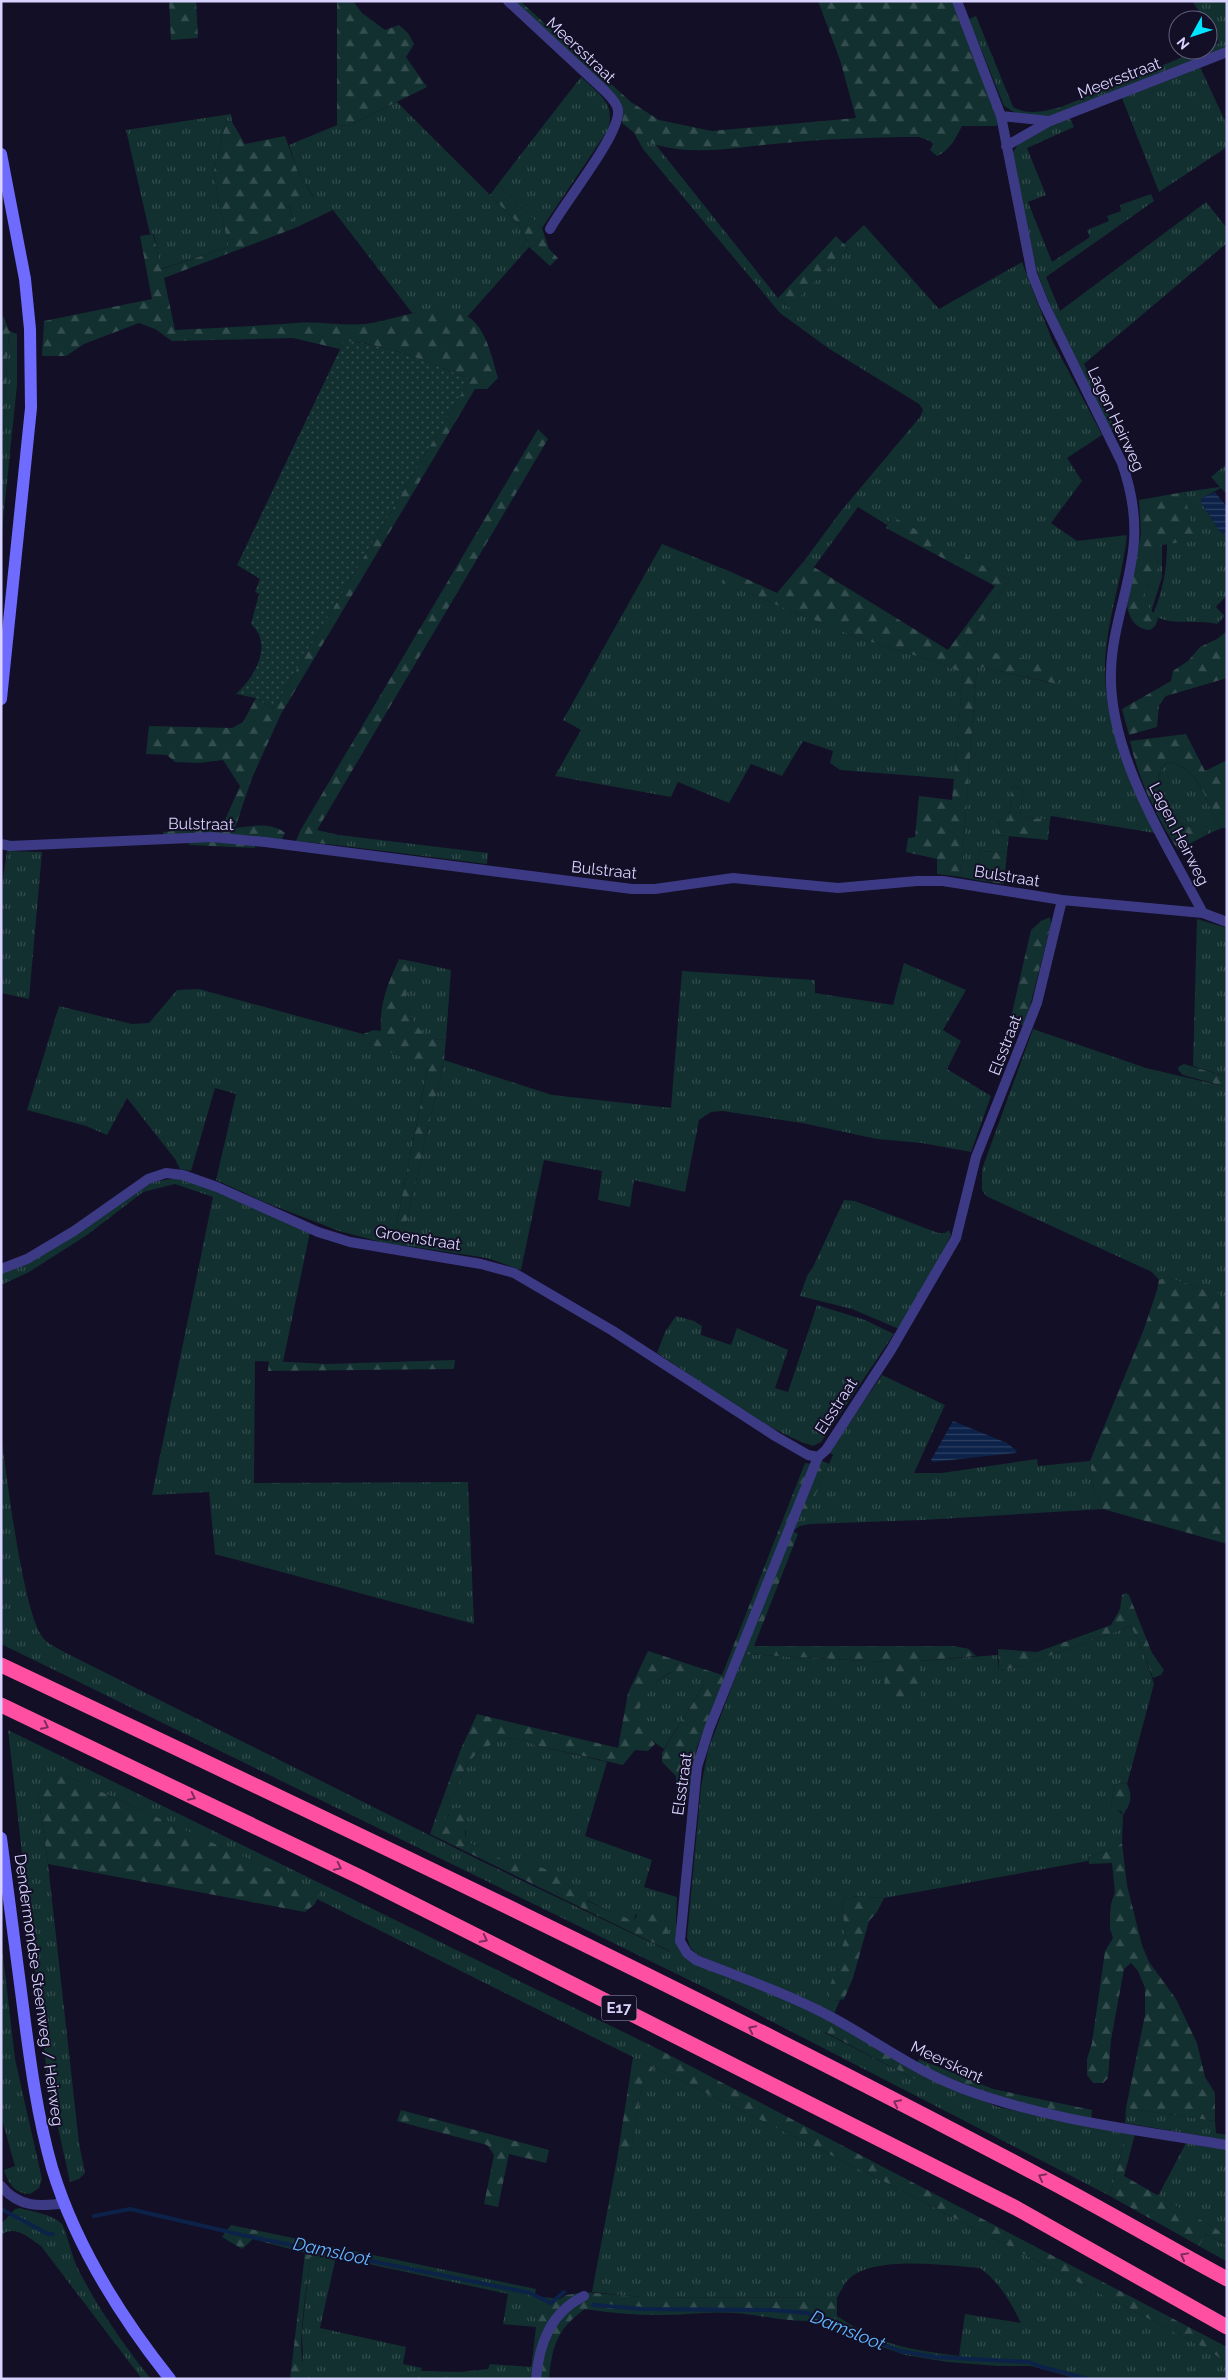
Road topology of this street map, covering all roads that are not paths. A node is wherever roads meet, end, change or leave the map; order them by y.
1 (508, 1) edge
2 (957, 1) edge
3 (1227, 52) edge
4 (1001, 116) junction
5 (1050, 121) junction
6 (1006, 146) junction
7 (1, 154) edge
8 (550, 229) dead end
9 (1, 699) edge
10 (1, 844) edge
11 (1062, 900) junction
12 (1203, 913) junction
13 (1227, 922) edge
14 (1, 1269) edge
15 (818, 1457) junction
16 (1, 1665) edge
17 (1, 1705) edge
18 (1, 1838) edge
19 (680, 1941) joint
20 (1227, 2145) edge
21 (1, 2186) edge
22 (65, 2203) junction
23 (1227, 2280) edge
24 (584, 2296) dead end
25 (1227, 2327) edge
26 (170, 2379) edge
27 (536, 2379) edge

1 - 8 street, Meersstraat
2 - 4 street, Lagen Heirweg
3 - 5 street, Meersstraat
4 - 5 street, Meersstraat
4 - 6 street, Lagen Heirweg
5 - 6 street, Meersstraat
6 - 12 street, Lagen Heirweg
7 - 9 main road
10 - 11 street, Bulstraat
11 - 12 street, Bulstraat
11 - 15 street, Elsstraat
12 - 13 street
14 - 15 street, Groenstraat
15 - 19 street, Elsstraat
23 -> 16 highway, E17
17 -> 25 highway, E17
18 - 22 main road, Dendermondse Steenweg / Heirweg
19 - 20 street, Meerskant
21 - 22 street
22 - 26 main road, Dendermondse Steenweg / Heirweg
24 - 27 street

